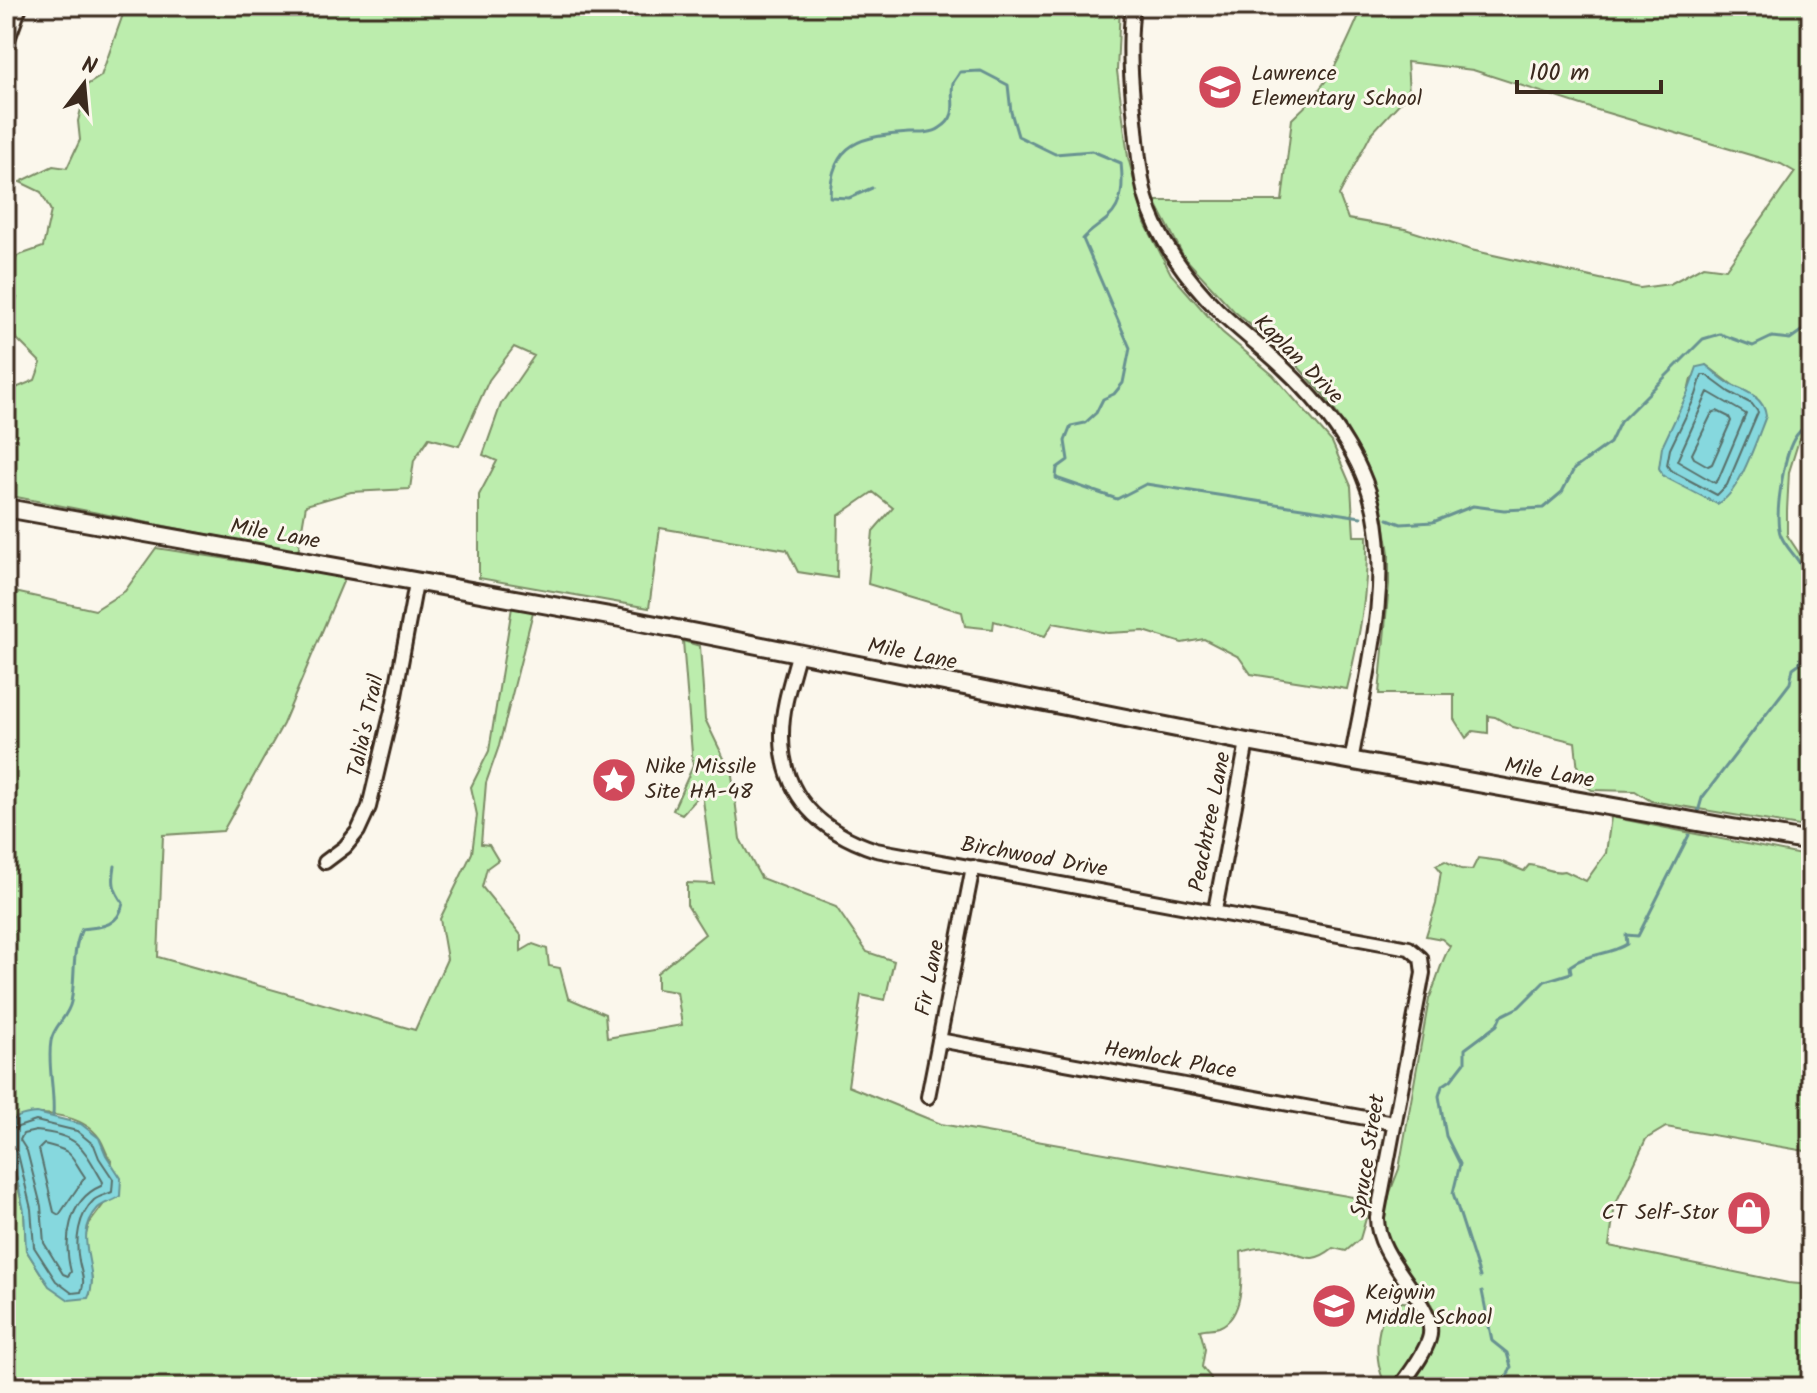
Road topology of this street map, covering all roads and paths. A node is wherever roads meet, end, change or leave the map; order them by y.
1 (18, 6) edge
2 (1133, 6) edge
3 (6, 39) edge
4 (6, 508) edge
5 (416, 583) junction
6 (798, 655) junction
7 (1247, 742) junction
8 (1351, 762) junction
9 (1811, 842) edge
10 (325, 862) dead end
11 (973, 867) junction
12 (1215, 910) junction
13 (1421, 958) joint
14 (939, 1040) junction
15 (928, 1097) dead end
16 (1393, 1123) junction
17 (1400, 1387) edge

1 - 3 street
2 - 8 street, Kaplan Drive
4 - 5 street, Mile Lane
5 - 6 street, Mile Lane
5 - 10 street, Talia's Trail
6 - 7 street, Mile Lane
6 - 11 street, Birchwood Drive
7 - 8 street, Mile Lane
7 - 12 street, Peachtree Lane
8 - 9 street, Mile Lane
11 - 12 street, Birchwood Drive
11 - 14 street, Fir Lane
12 - 13 street, Birchwood Drive
13 - 16 street, Spruce Street
14 - 15 street, Fir Lane
14 - 16 street, Hemlock Place
16 - 17 street, Spruce Street

